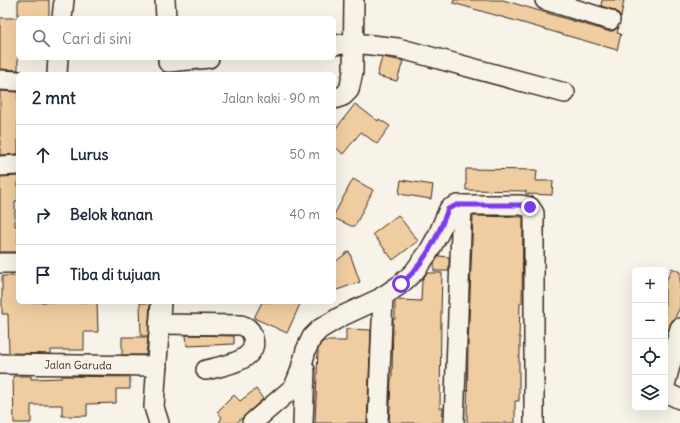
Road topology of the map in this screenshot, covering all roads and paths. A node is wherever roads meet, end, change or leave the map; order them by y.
1 (64, 0) edge
2 (165, 0) edge
3 (354, 0) edge
4 (547, 0) edge
5 (62, 16) edge
6 (166, 16) edge
7 (610, 20) dead end
8 (354, 43) junction
9 (336, 45) edge
10 (58, 60) edge
11 (197, 60) edge
12 (168, 65) edge
13 (57, 72) edge
14 (0, 80) edge
15 (16, 81) edge
16 (565, 93) dead end
17 (336, 98) edge
18 (16, 165) edge
19 (0, 166) edge
20 (462, 205) junction
21 (0, 263) edge
22 (16, 263) edge
23 (383, 296) junction
24 (160, 304) edge
25 (159, 324) junction
26 (680, 328) edge
27 (306, 350) junction
28 (0, 364) edge
29 (157, 366) junction
30 (206, 370) dead end
31 (668, 375) edge
32 (668, 393) edge
33 (680, 399) edge
34 (158, 423) edge
35 (252, 423) edge
36 (303, 423) edge
37 (378, 423) edge
38 (454, 423) edge
39 (534, 423) edge

1 - 5 street
2 - 6 street
3 - 8 street
4 - 7 street
8 - 9 street
8 - 16 street
8 - 17 street
10 - 13 street
11 - 12 street
14 - 15 street
18 - 19 street
20 - 23 street
20 - 38 street
20 - 39 street
21 - 22 street
23 - 27 street
23 - 37 street
24 - 25 street
25 - 29 street
25 - 30 street
26 - 31 street
27 - 35 street
27 - 36 street
28 - 29 street, Jalan Garuda
29 - 34 street
32 - 33 street

